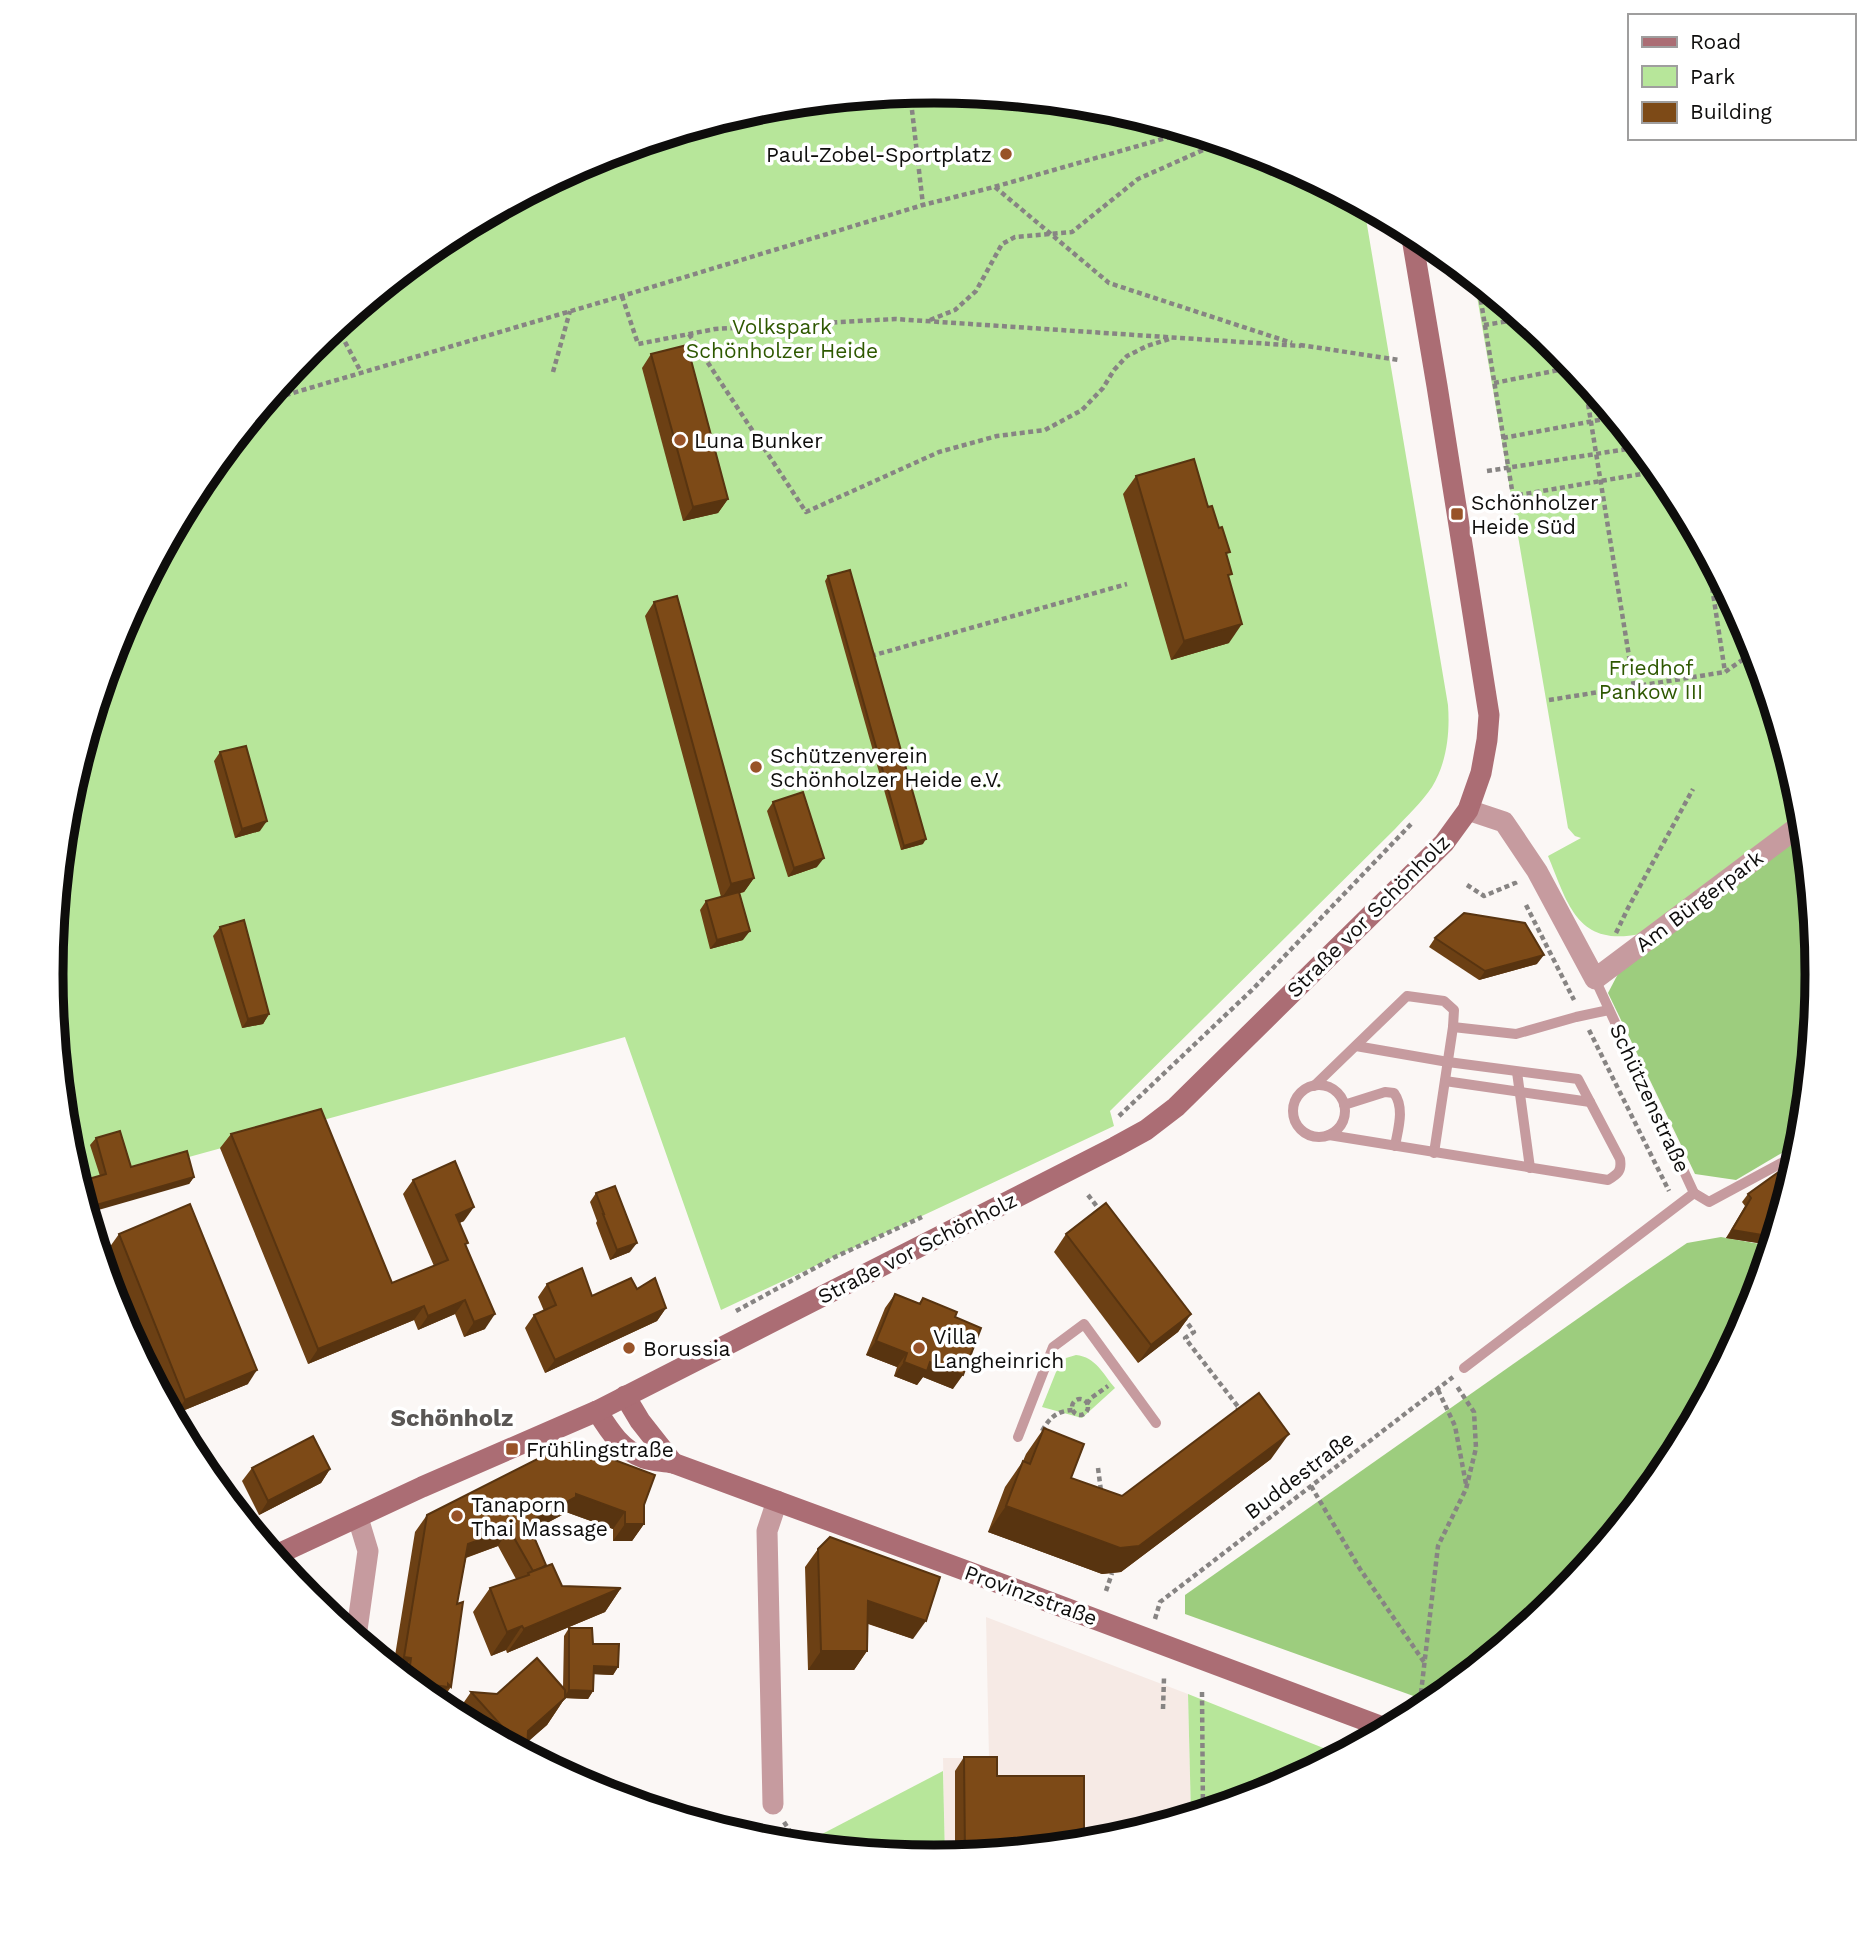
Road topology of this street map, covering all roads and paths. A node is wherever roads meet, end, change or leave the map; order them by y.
1 (911, 104) edge
2 (1172, 136) edge
3 (1209, 147) edge
4 (995, 187) junction
5 (923, 205) junction
6 (1051, 234) junction
7 (1413, 247) edge
8 (622, 296) junction
9 (1483, 297) edge
10 (570, 311) junction
11 (926, 321) junction
12 (1511, 321) edge
13 (1485, 325) junction
14 (689, 334) junction
15 (342, 336) edge
16 (1173, 337) junction
17 (1301, 346) junction
18 (1399, 360) dead end
19 (1562, 369) edge
20 (361, 372) junction
21 (553, 372) dead end
22 (1494, 383) junction
23 (283, 396) edge
24 (1587, 397) edge
25 (1606, 419) edge
26 (1591, 422) junction
27 (1503, 438) junction
28 (1629, 449) edge
29 (1596, 454) junction
30 (1509, 468) junction
31 (1487, 471) dead end
32 (1647, 473) edge
33 (1601, 481) junction
34 (1711, 579) edge
35 (1127, 584) dead end
36 (1746, 657) edge
37 (860, 660) edge
38 (1725, 673) junction
39 (1634, 687) junction
40 (1549, 700) dead end
41 (1693, 789) dead end
42 (1468, 810) junction
43 (1413, 821) dead end
44 (1794, 830) edge
45 (1467, 885) dead end
46 (1612, 943) dead end
47 (1595, 979) junction
48 (1609, 1010) junction
49 (1582, 1016) junction
50 (1453, 1027) junction
51 (1356, 1046) junction
52 (1448, 1062) junction
53 (1517, 1072) junction
54 (1445, 1081) junction
55 (1314, 1086) junction
56 (1520, 1092) junction
57 (1590, 1102) junction
58 (1344, 1105) junction
59 (1117, 1118) dead end
60 (1329, 1135) junction
61 (1395, 1146) junction
62 (1434, 1153) junction
63 (1785, 1161) edge
64 (1530, 1168) junction
65 (1694, 1194) junction
66 (1088, 1195) dead end
67 (1673, 1209) junction
68 (932, 1212) dead end
69 (1106, 1218) edge
70 (1178, 1311) edge
71 (729, 1315) dead end
72 (1464, 1368) joint
73 (1452, 1378) junction
74 (1129, 1386) junction
75 (1438, 1390) junction
76 (625, 1396) junction
77 (1087, 1404) junction
78 (597, 1410) junction
79 (1073, 1410) junction
80 (1228, 1417) edge
81 (1156, 1423) dead end
82 (1042, 1432) edge
83 (1018, 1437) dead end
84 (673, 1463) junction
85 (1098, 1468) dead end
86 (1311, 1486) junction
87 (1466, 1489) junction
88 (1102, 1495) edge
89 (777, 1501) junction
90 (358, 1518) junction
91 (282, 1552) edge
92 (1112, 1573) edge
93 (1106, 1591) dead end
94 (1157, 1611) dead end
95 (357, 1628) edge
96 (1424, 1663) junction
97 (1164, 1678) dead end
98 (1202, 1692) dead end
99 (1420, 1698) edge
100 (1163, 1709) dead end
101 (1377, 1725) edge
102 (773, 1804) dead end
103 (1203, 1804) edge

1 - 5 path
2 - 4 path
3 - 6 path
4 - 5 path
4 - 6 path
5 - 8 path
6 - 11 path
6 - 17 path
7 - 42 main road, Straße vor Schönholz
8 - 10 path
8 - 14 path
9 - 13 path
10 - 20 path
10 - 21 path
11 - 14 path
11 - 16 path
12 - 13 path
13 - 22 path
14 - 16 path
15 - 20 path
16 - 17 path
17 - 18 path
19 - 22 path
20 - 23 path
22 - 27 path
24 - 26 path
25 - 26 path
26 - 27 path
26 - 29 path
27 - 30 path
28 - 29 path
29 - 30 path
29 - 33 path
30 - 31 path
30 - 33 path
32 - 33 path
33 - 39 path
34 - 38 path
35 - 37 path
36 - 38 path
38 - 39 path
39 - 40 path
41 - 46 path
42 - 47 street, Schützenstraße
42 - 76 main road, Straße vor Schönholz
43 - 59 path
44 - 47 street, Am Bürgerpark
45 - 49 path
47 - 48 lane, Schützenstraße
48 - 49 lane
48 - 65 lane, Schützenstraße
49 - 50 lane
49 - 67 path
50 - 51 lane
50 - 52 lane
51 - 52 lane
51 - 55 lane
52 - 53 lane
52 - 54 lane
53 - 56 lane
53 - 57 lane
54 - 56 lane
54 - 62 lane
55 - 58 lane
55 - 60 lane
56 - 57 lane
56 - 64 lane
57 - 64 lane
58 - 60 lane
58 - 61 lane
60 - 61 lane
61 - 62 lane
62 - 64 lane
63 - 65 lane
65 - 67 lane, Schützenstraße
66 - 69 path
67 - 72 lane, Schützenstraße
68 - 71 path
70 - 80 path
72 - 73 path, Buddestraße
73 - 75 path, Buddestraße
73 - 87 path
74 - 77 path
74 - 81 lane
74 - 83 lane
75 - 86 path, Buddestraße
75 - 87 path
76 - 78 main road, Straße vor Schönholz
76 - 84 main road
77 - 79 path
77 - 79 path
78 - 84 main road, Provinzstraße
78 - 90 main road, Straße vor Schönholz
79 - 82 path
84 - 89 main road, Provinzstraße
85 - 88 path
86 - 94 path, Buddestraße
86 - 96 path
87 - 96 path
89 - 101 main road, Provinzstraße
89 - 102 street
90 - 91 main road, Straße vor Schönholz
90 - 95 street
92 - 93 path
96 - 99 path
97 - 100 path
98 - 103 path

